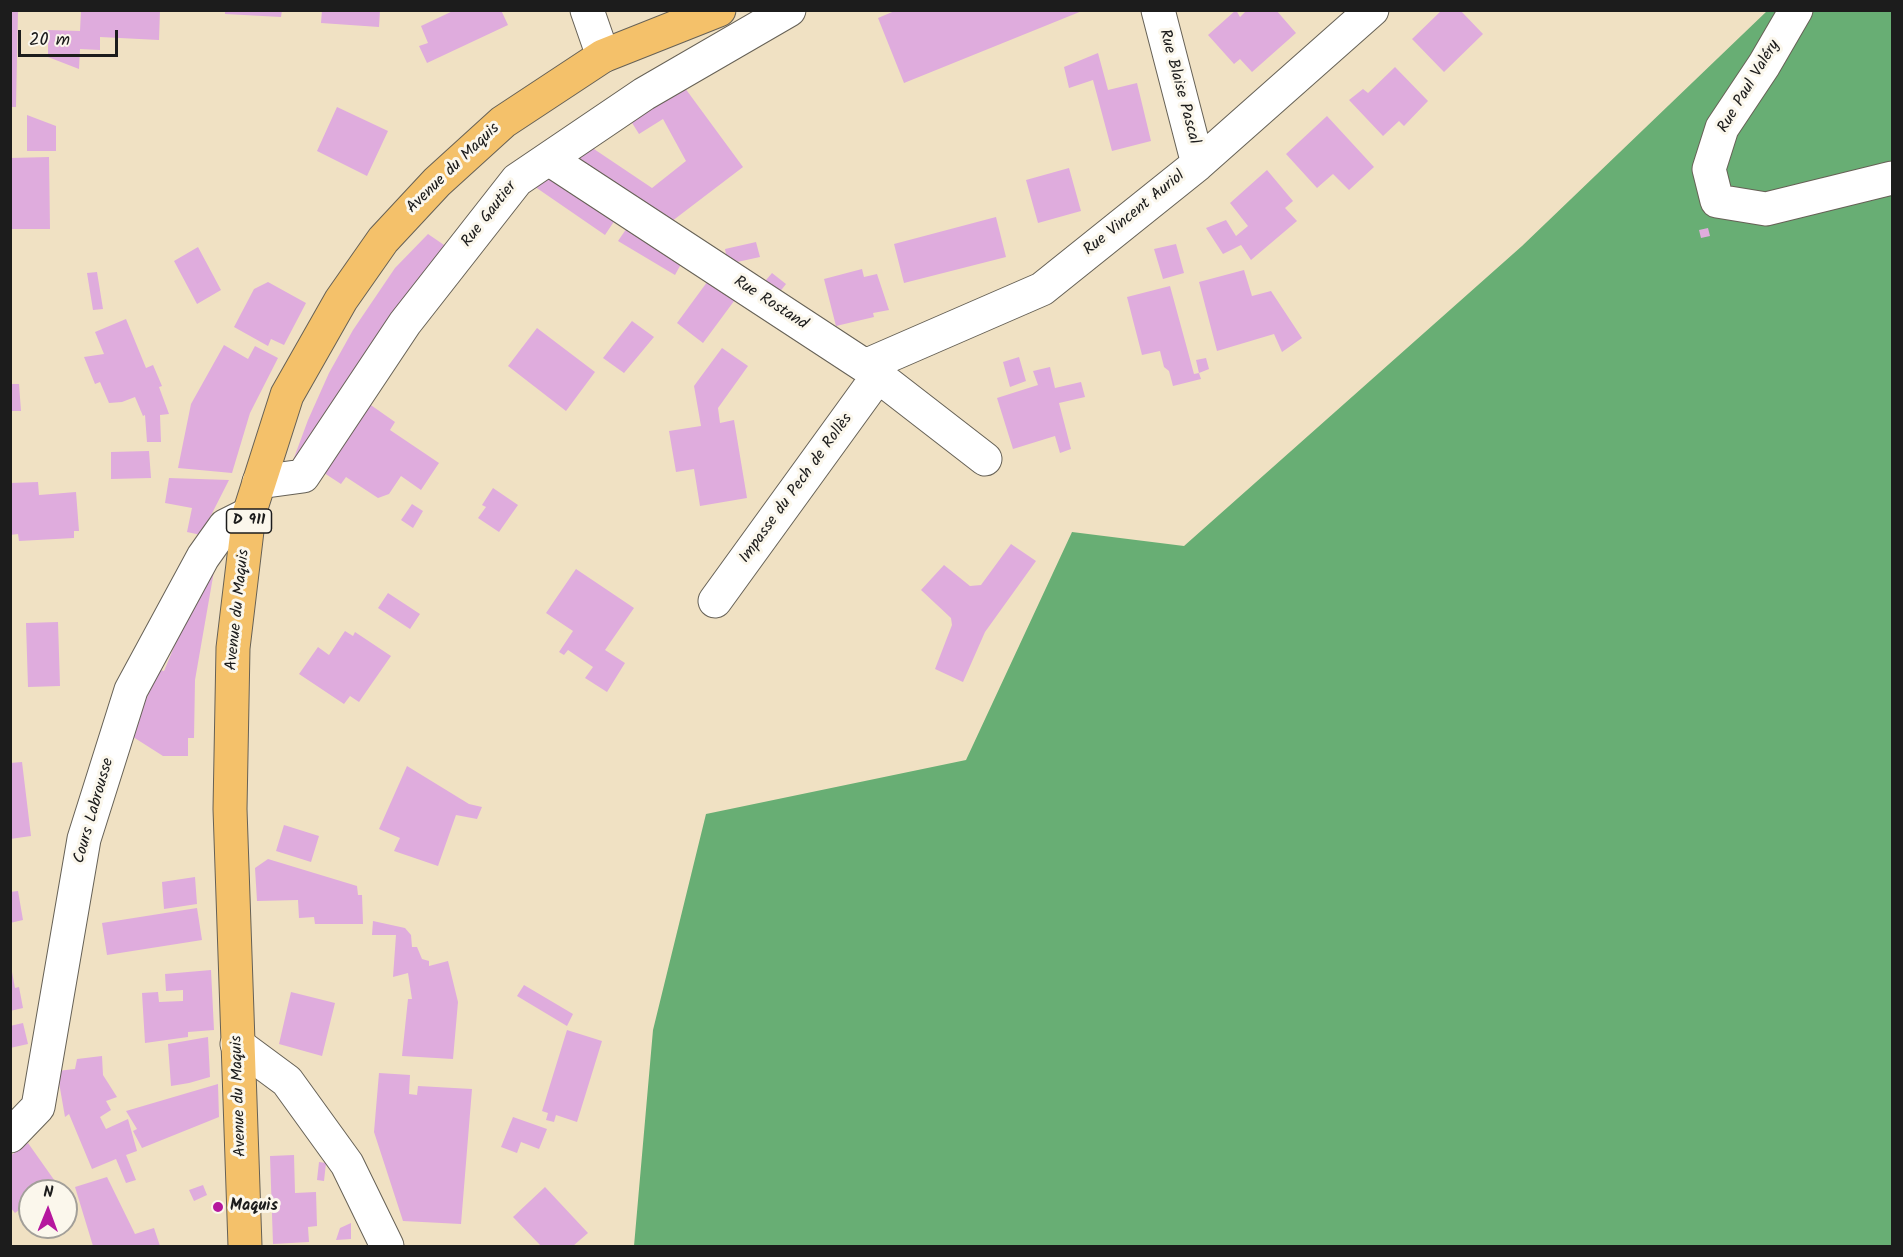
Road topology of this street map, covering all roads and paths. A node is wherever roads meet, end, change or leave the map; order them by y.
1 (586, 10) edge
2 (719, 10) edge
3 (789, 10) edge
4 (1158, 10) edge
5 (1372, 10) edge
6 (1796, 10) edge
7 (603, 56) junction
8 (549, 159) junction
9 (1198, 164) junction
10 (1893, 178) edge
11 (872, 371) junction
12 (985, 459) dead end
13 (259, 482) junction
14 (249, 514) junction
15 (715, 601) dead end
16 (237, 1044) junction
17 (10, 1137) edge
18 (245, 1246) edge
19 (387, 1246) edge

1 - 7 street
2 - 7 main road, Avenue du Maquis / D 911
3 - 8 street, Rue Gautier
4 - 9 street, Rue Blaise Pascal
5 - 9 street, Rue Vincent Auriol
6 - 10 street, Rue Paul Valéry
7 - 13 main road, Avenue du Maquis / D 911
8 - 11 street, Rue Rostand
8 - 13 street, Rue Gautier
9 - 11 street, Rue Vincent Auriol
11 - 12 street, Rue Rostand
11 - 15 street, Impasse du Pech de Rollès
13 - 14 main road, Avenue du Maquis / D 911
14 - 16 main road, Avenue du Maquis / D 911
14 - 17 street, Cours Labrousse
16 - 18 main road, Avenue du Maquis / D 911
16 - 19 street

